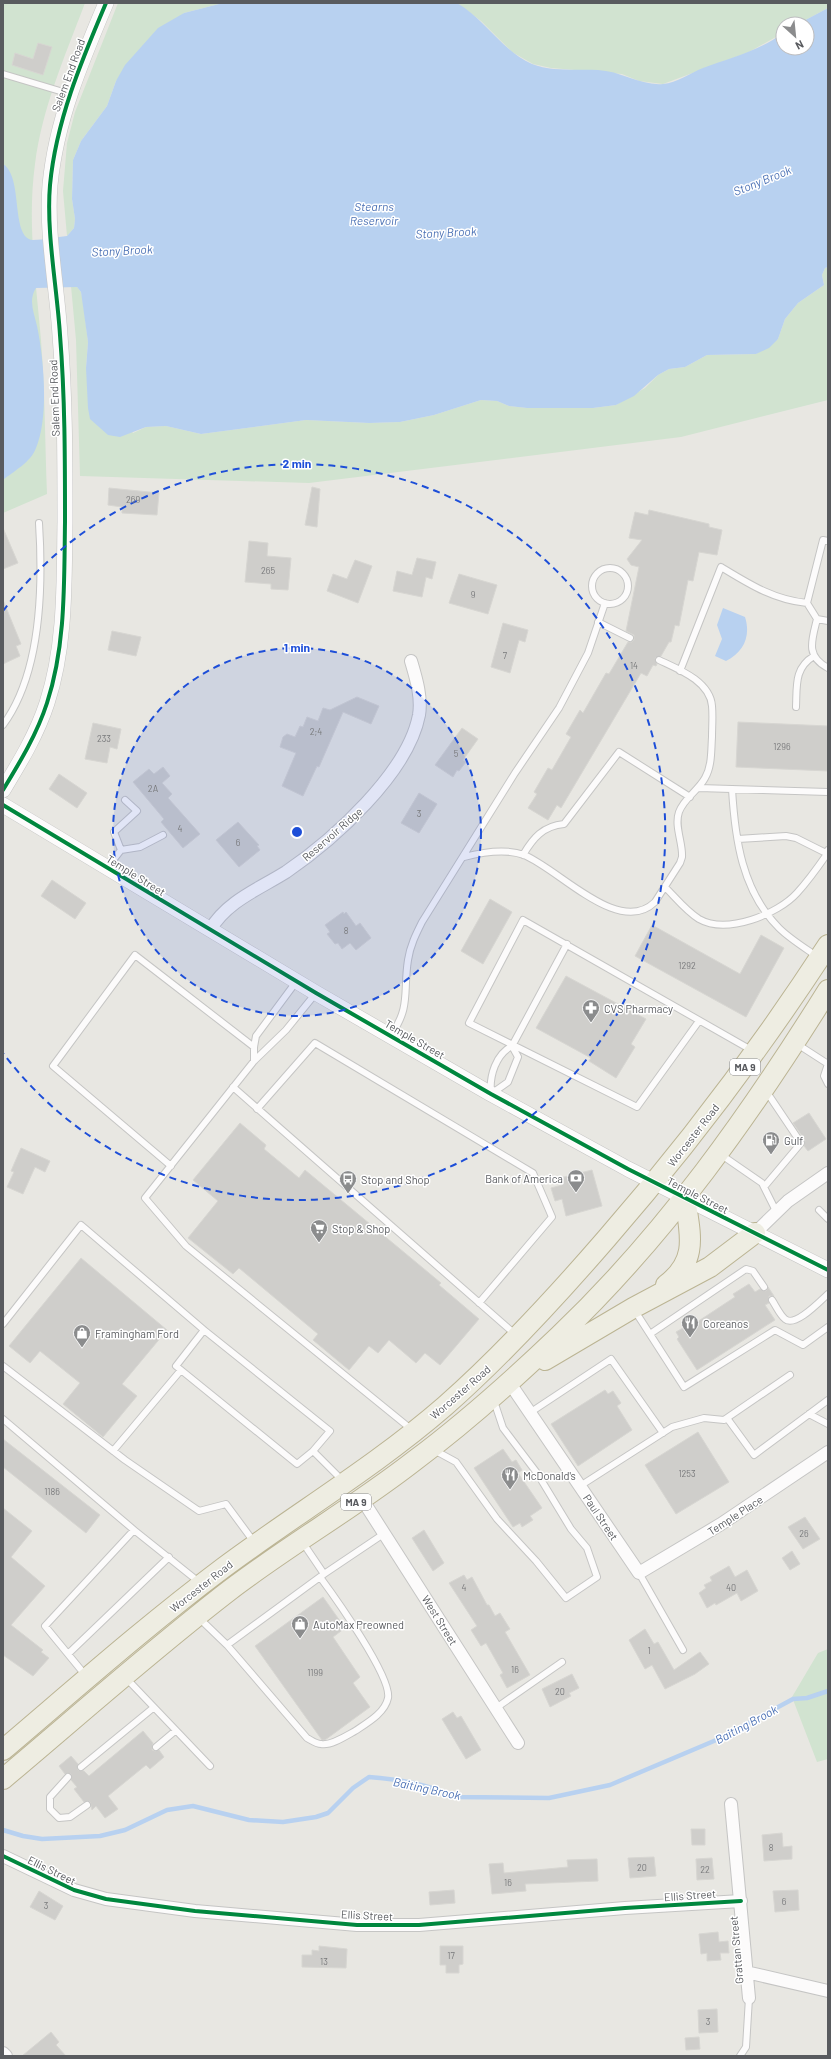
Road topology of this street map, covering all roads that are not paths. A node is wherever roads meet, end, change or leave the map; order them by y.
1 (106, 3) edge
2 (3, 74) edge
3 (70, 94) junction
4 (39, 523) dead end
5 (828, 541) edge
6 (605, 603) junction
7 (807, 603) junction
8 (817, 619) junction
9 (828, 621) edge
10 (598, 622) junction
11 (630, 638) dead end
12 (814, 656) junction
13 (659, 660) dead end
14 (411, 661) dead end
15 (828, 668) edge
16 (680, 671) junction
17 (796, 706) dead end
18 (3, 725) edge
19 (699, 788) junction
20 (732, 789) junction
21 (3, 790) edge
22 (828, 792) edge
23 (690, 797) junction
24 (125, 800) dead end
25 (3, 805) edge
26 (163, 835) dead end
27 (738, 839) junction
28 (121, 850) junction
29 (828, 853) edge
30 (524, 855) junction
31 (464, 857) junction
32 (107, 868) junction
33 (666, 887) junction
34 (767, 914) junction
35 (210, 930) junction
36 (567, 944) junction
37 (824, 951) edge
38 (297, 981) junction
39 (828, 990) edge
40 (316, 993) junction
41 (699, 1020) junction
42 (391, 1036) junction
43 (796, 1043) junction
44 (512, 1046) junction
45 (254, 1048) junction
46 (756, 1052) junction
47 (254, 1061) junction
48 (828, 1064) edge
49 (828, 1084) edge
50 (233, 1087) junction
51 (765, 1089) junction
52 (491, 1094) junction
53 (257, 1109) junction
54 (719, 1154) junction
55 (171, 1166) junction
56 (828, 1173) edge
57 (655, 1183) junction
58 (764, 1187) junction
59 (685, 1198) junction
60 (819, 1210) dead end
61 (776, 1211) junction
62 (828, 1219) edge
63 (755, 1233) junction
64 (828, 1270) edge
65 (764, 1287) dead end
66 (828, 1294) edge
67 (772, 1300) dead end
68 (479, 1303) junction
69 (633, 1308) junction
70 (3, 1324) edge
71 (828, 1327) edge
72 (204, 1330) junction
73 (650, 1334) junction
74 (519, 1337) junction
75 (3, 1366) edge
76 (181, 1370) junction
77 (790, 1375) dead end
78 (509, 1382) junction
79 (492, 1396) junction
80 (828, 1400) edge
81 (531, 1412) junction
82 (809, 1414) junction
83 (727, 1418) junction
84 (3, 1419) edge
85 (828, 1424) edge
86 (414, 1432) junction
87 (663, 1433) junction
88 (431, 1448) junction
89 (113, 1451) junction
90 (313, 1451) junction
91 (828, 1452) edge
92 (345, 1483) junction
93 (580, 1486) junction
94 (362, 1499) junction
95 (134, 1530) junction
96 (385, 1533) junction
97 (301, 1540) junction
98 (256, 1544) junction
99 (169, 1557) junction
100 (639, 1573) junction
101 (322, 1575) junction
102 (202, 1584) junction
103 (197, 1616) junction
104 (227, 1644) junction
105 (682, 1650) dead end
106 (68, 1654) junction
107 (562, 1662) dead end
108 (125, 1677) junction
109 (88, 1678) junction
110 (153, 1708) junction
111 (496, 1708) junction
112 (175, 1731) junction
113 (518, 1742) dead end
114 (156, 1747) dead end
115 (3, 1750) edge
116 (210, 1766) dead end
117 (81, 1767) dead end
118 (68, 1777) dead end
119 (3, 1779) edge
120 (731, 1804) dead end
121 (87, 1805) dead end
122 (3, 1856) edge
123 (741, 1901) junction
124 (746, 1972) junction
125 (828, 1992) edge
126 (749, 1998) joint
127 (3, 2053) edge
128 (6, 2056) edge
129 (740, 2056) edge

1 - 3 street, Salem End Road
2 - 3 lane
3 - 21 street, Salem End Road
4 - 18 lane
5 - 7 lane
6 - 6 lane
6 - 10 lane
7 - 8 lane
7 - 16 lane
8 - 9 lane
8 - 12 lane
10 - 11 lane
10 - 31 lane
12 - 15 lane
12 - 17 lane
13 - 16 lane
14 - 35 street, Reservoir Ridge
16 - 19 lane
19 - 20 lane
19 - 23 lane
20 - 22 lane
20 - 27 lane
23 - 30 lane
23 - 33 lane
24 - 28 lane
25 - 32 street, Temple Street
26 - 28 lane
27 - 29 lane
27 - 34 lane
28 - 32 lane
29 - 34 lane
30 - 31 lane
30 - 33 lane
31 - 42 lane
32 - 35 street, Temple Street
33 - 34 lane
34 - 37 lane
35 - 38 street, Temple Street
36 - 41 lane
36 - 44 lane
36 - 44 lane
37 - 46 highway, Worcester Road / MA 9
38 - 40 street, Temple Street
38 - 45 lane
39 - 43 highway, Worcester Road / MA 9
40 - 42 street, Temple Street
40 - 47 lane
41 - 44 lane
41 - 46 lane
42 - 52 street, Temple Street
43 - 48 lane
43 - 51 highway, Worcester Road / MA 9
44 - 52 lane
44 - 52 lane
45 - 47 lane
45 - 55 lane
46 - 57 highway, Worcester Road / MA 9
47 - 50 lane
48 - 49 lane
50 - 53 lane
50 - 55 lane
51 - 54 highway, Worcester Road / MA 9
51 - 58 lane
52 - 57 street, Temple Street
53 - 68 lane
53 - 68 lane
54 - 58 lane
54 - 59 highway, Worcester Road / MA 9
55 - 86 lane
56 - 61 street
57 - 59 street, Temple Street
57 - 74 highway, Worcester Road / MA 9
58 - 61 lane
59 - 63 street, Temple Street
59 - 69 highway
59 - 78 highway, Worcester Road / MA 9
60 - 62 lane
61 - 63 street
63 - 64 street, Temple Street
63 - 69 highway
65 - 73 lane
66 - 67 lane
68 - 74 lane
69 - 73 lane
69 - 78 highway
70 - 72 lane
71 - 73 lane
72 - 76 lane
72 - 90 lane
74 - 86 highway, Worcester Road / MA 9
75 - 89 lane
76 - 89 lane
76 - 90 lane
77 - 83 lane
78 - 79 highway, Worcester Road / MA 9
78 - 81 street, Paul Street
79 - 88 highway, Worcester Road / MA 9
79 - 88 lane
80 - 82 lane
81 - 87 lane
81 - 93 street, Paul Street
82 - 83 lane
82 - 85 lane
83 - 87 lane
84 - 95 lane
86 - 92 highway, Worcester Road / MA 9
87 - 93 lane
88 - 94 highway, Worcester Road / MA 9
89 - 98 lane
90 - 92 lane
91 - 100 street, Temple Place
92 - 98 highway, Worcester Road / MA 9
93 - 100 street, Paul Street
94 - 96 street, West Street
94 - 97 highway, Worcester Road / MA 9
95 - 99 lane
95 - 106 lane
96 - 101 lane
96 - 111 street, West Street
97 - 101 lane
97 - 103 highway, Worcester Road / MA 9
98 - 102 highway, Worcester Road / MA 9
99 - 102 lane
99 - 106 lane
100 - 105 lane
101 - 104 lane
101 - 104 lane
102 - 109 highway, Worcester Road / MA 9
103 - 104 lane
103 - 108 highway, Worcester Road / MA 9
106 - 109 lane
107 - 111 lane
108 - 110 lane
108 - 119 highway, Worcester Road / MA 9
109 - 115 highway, Worcester Road / MA 9
110 - 112 lane
110 - 117 lane
111 - 113 street, West Street
112 - 114 lane
112 - 116 lane
118 - 121 lane
120 - 123 street, Grattan Street
122 - 123 street, Ellis Street
123 - 124 street, Grattan Street
124 - 125 street
124 - 126 street, Grattan Street
126 - 129 lane
127 - 128 street

